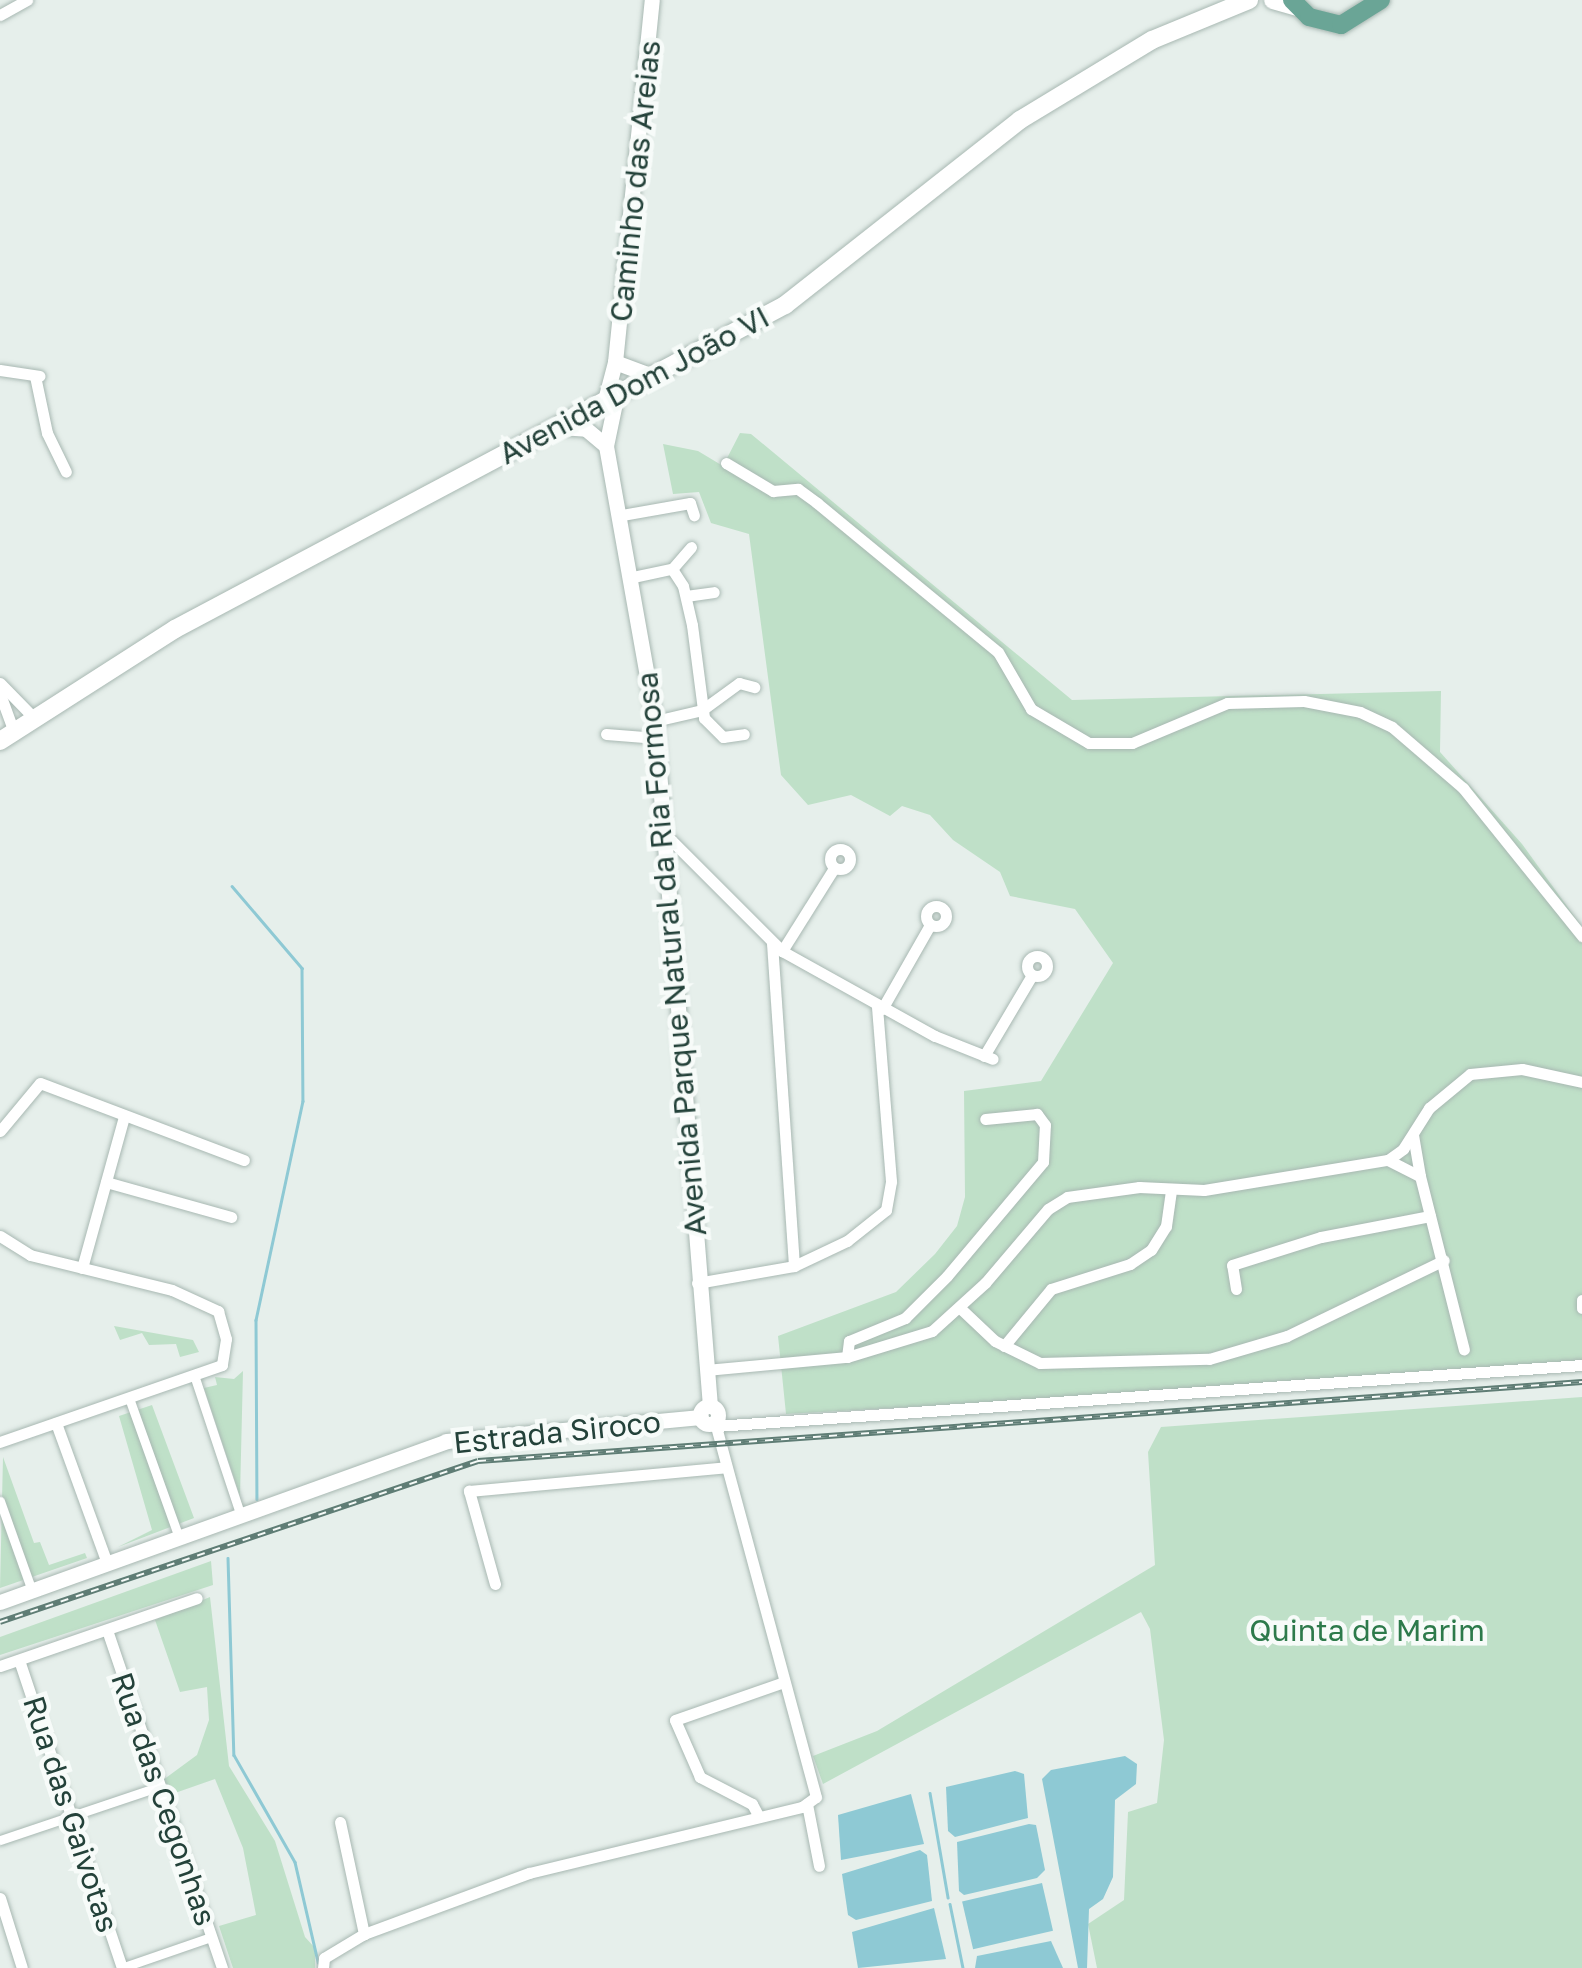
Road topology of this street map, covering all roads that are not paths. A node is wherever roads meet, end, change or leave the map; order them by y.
1 (27, 0) edge
2 (652, 0) edge
3 (1248, 0) edge
4 (1257, 0) edge
5 (1273, 0) edge
6 (1381, 0) edge
7 (1294, 4) edge
8 (0, 15) edge
9 (617, 368) junction
10 (0, 370) edge
11 (655, 377) junction
12 (609, 401) junction
13 (560, 427) junction
14 (601, 430) junction
15 (726, 463) dead end
16 (66, 472) dead end
17 (622, 514) junction
18 (694, 515) dead end
19 (691, 547) dead end
20 (672, 569) junction
21 (633, 577) junction
22 (714, 592) dead end
23 (686, 596) junction
24 (0, 683) edge
25 (754, 687) dead end
26 (0, 694) edge
27 (702, 710) junction
28 (34, 718) junction
29 (656, 730) junction
30 (606, 734) dead end
31 (744, 734) dead end
32 (7, 737) edge
33 (668, 836) junction
34 (834, 868) dead end
35 (930, 925) dead end
36 (1582, 936) edge
37 (777, 947) junction
38 (802, 964) junction
39 (1032, 975) dead end
40 (776, 982) junction
41 (880, 1008) junction
42 (1582, 1082) edge
43 (124, 1117) junction
44 (985, 1120) dead end
45 (0, 1131) edge
46 (1414, 1135) junction
47 (244, 1160) dead end
48 (1388, 1160) junction
49 (1420, 1176) junction
50 (106, 1182) junction
51 (1171, 1190) junction
52 (1430, 1216) junction
53 (231, 1218) dead end
54 (0, 1236) edge
55 (1444, 1260) junction
56 (794, 1266) junction
57 (82, 1268) junction
58 (697, 1283) junction
59 (1236, 1289) dead end
60 (960, 1308) junction
61 (1004, 1346) junction
62 (1464, 1350) dead end
63 (847, 1357) junction
64 (1582, 1365) edge
65 (706, 1370) junction
66 (194, 1375) junction
67 (129, 1398) junction
68 (710, 1418) junction
69 (56, 1423) junction
70 (0, 1442) edge
71 (726, 1467) junction
72 (0, 1502) edge
73 (243, 1515) junction
74 (179, 1538) junction
75 (108, 1563) junction
76 (495, 1584) dead end
77 (32, 1591) junction
78 (197, 1598) dead end
79 (0, 1602) edge
80 (107, 1630) junction
81 (19, 1660) junction
82 (0, 1666) edge
83 (784, 1682) junction
84 (160, 1786) junction
85 (807, 1804) junction
86 (71, 1816) junction
87 (758, 1817) junction
88 (340, 1822) dead end
89 (0, 1840) edge
90 (819, 1866) dead end
91 (0, 1898) edge
92 (364, 1934) junction
93 (211, 1937) junction
94 (22, 1968) edge
95 (122, 1968) edge
96 (222, 1968) edge
97 (323, 1968) edge

1 - 8 street
2 - 9 street, Caminho das Areias
3 - 4 main road, Avenida Dom João VI
3 - 11 main road, Avenida Dom João VI
5 - 7 main road
6 - 7 main road
9 - 11 street
9 - 12 street, Caminho das Areias
9 - 12 street
10 - 16 street
11 - 12 main road, Avenida Dom João VI
12 - 13 main road, Avenida Dom João VI
12 - 14 street
12 - 14 street, Caminho das Areias
13 - 14 street
13 - 28 main road, Avenida Dom João VI
14 - 17 street, Avenida Parque Natural da Ria Formosa
15 - 36 street
17 - 18 street
17 - 21 street, Avenida Parque Natural da Ria Formosa
19 - 20 street
20 - 21 street
20 - 23 street
21 - 29 street, Avenida Parque Natural da Ria Formosa
22 - 23 street
23 - 27 street
24 - 28 street
25 - 27 street
26 - 32 street
27 - 29 street
27 - 31 street
28 - 32 main road, Avenida Dom João VI
29 - 30 street
29 - 33 street, Avenida Parque Natural da Ria Formosa
33 - 37 street
33 - 58 street, Avenida Parque Natural da Ria Formosa
34 - 37 street
35 - 41 street
37 - 38 street
37 - 40 street
38 - 40 street
38 - 41 street
39 - 41 street
40 - 56 street
41 - 56 street
42 - 46 street
43 - 45 street
43 - 47 street
43 - 50 street
44 - 63 street
46 - 48 street
46 - 49 street
48 - 49 street
48 - 51 street
49 - 52 street
50 - 53 street
50 - 57 street
51 - 60 street
51 - 61 street
52 - 55 street
52 - 59 street
54 - 57 street
55 - 61 street
55 - 62 street
56 - 58 street
57 - 66 street
58 - 65 street, Avenida Parque Natural da Ria Formosa
60 - 61 street
60 - 63 street
63 - 65 street
64 - 68 street
65 - 68 street, Avenida Parque Natural da Ria Formosa
66 - 67 street
66 - 73 street
67 - 69 street
67 - 74 street
68 - 71 street
68 - 73 street, Estrada Siroco
69 - 70 street
69 - 75 street
71 - 76 street
71 - 83 street
72 - 77 street
73 - 74 street, Estrada Siroco
74 - 75 street, Estrada Siroco
75 - 77 street, Estrada Siroco
77 - 79 street, Estrada Siroco
78 - 80 street
80 - 81 street
80 - 84 street, Rua das Cegonhas
81 - 82 street
81 - 86 street, Rua das Gaivotas
83 - 85 street
83 - 87 street
84 - 86 street
84 - 93 street, Rua das Cegonhas
85 - 87 street
85 - 90 street
86 - 89 street
86 - 95 street, Rua das Gaivotas
87 - 92 street
88 - 92 street
91 - 94 street
92 - 97 street
93 - 95 street
93 - 96 street, Rua das Cegonhas

